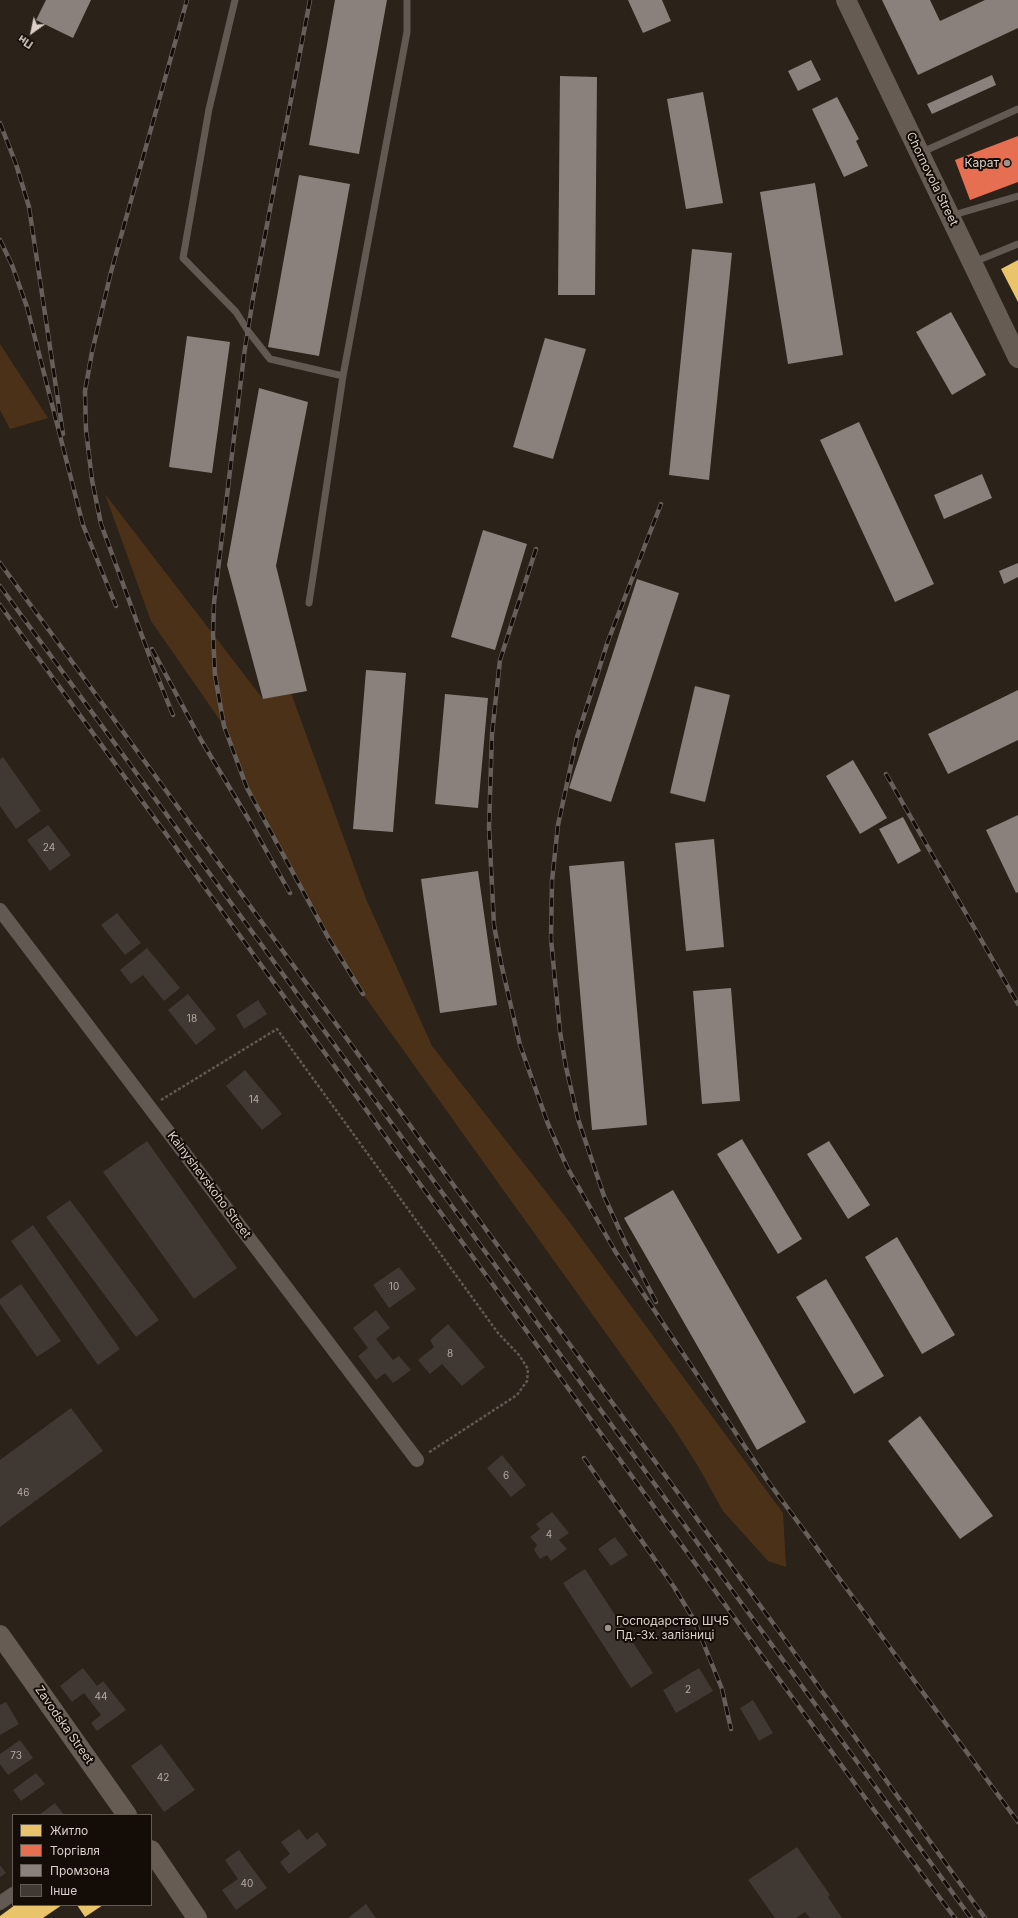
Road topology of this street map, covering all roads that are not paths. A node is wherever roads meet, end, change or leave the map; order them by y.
1 (235, 0) edge
2 (407, 0) edge
3 (846, 0) edge
4 (1018, 109) edge
5 (920, 153) junction
6 (1018, 196) edge
7 (950, 216) junction
8 (1018, 244) edge
9 (973, 263) junction
10 (1018, 358) edge
11 (343, 376) junction
12 (309, 602) dead end
13 (0, 910) edge
14 (417, 1460) road end
15 (0, 1636) edge
16 (126, 1814) edge
17 (152, 1851) edge
18 (12, 1895) edge
19 (0, 1903) edge
20 (198, 1918) edge

1 - 11 lane
2 - 11 lane
3 - 5 street, Chornovola Street
4 - 5 lane
5 - 7 street, Chornovola Street
6 - 7 lane
7 - 9 street, Chornovola Street
8 - 9 lane
9 - 10 street, Chornovola Street
11 - 12 lane
13 - 14 street, Kalnyshevskoho Street
15 - 16 street, Zavodska Street
17 - 20 street
18 - 19 street

